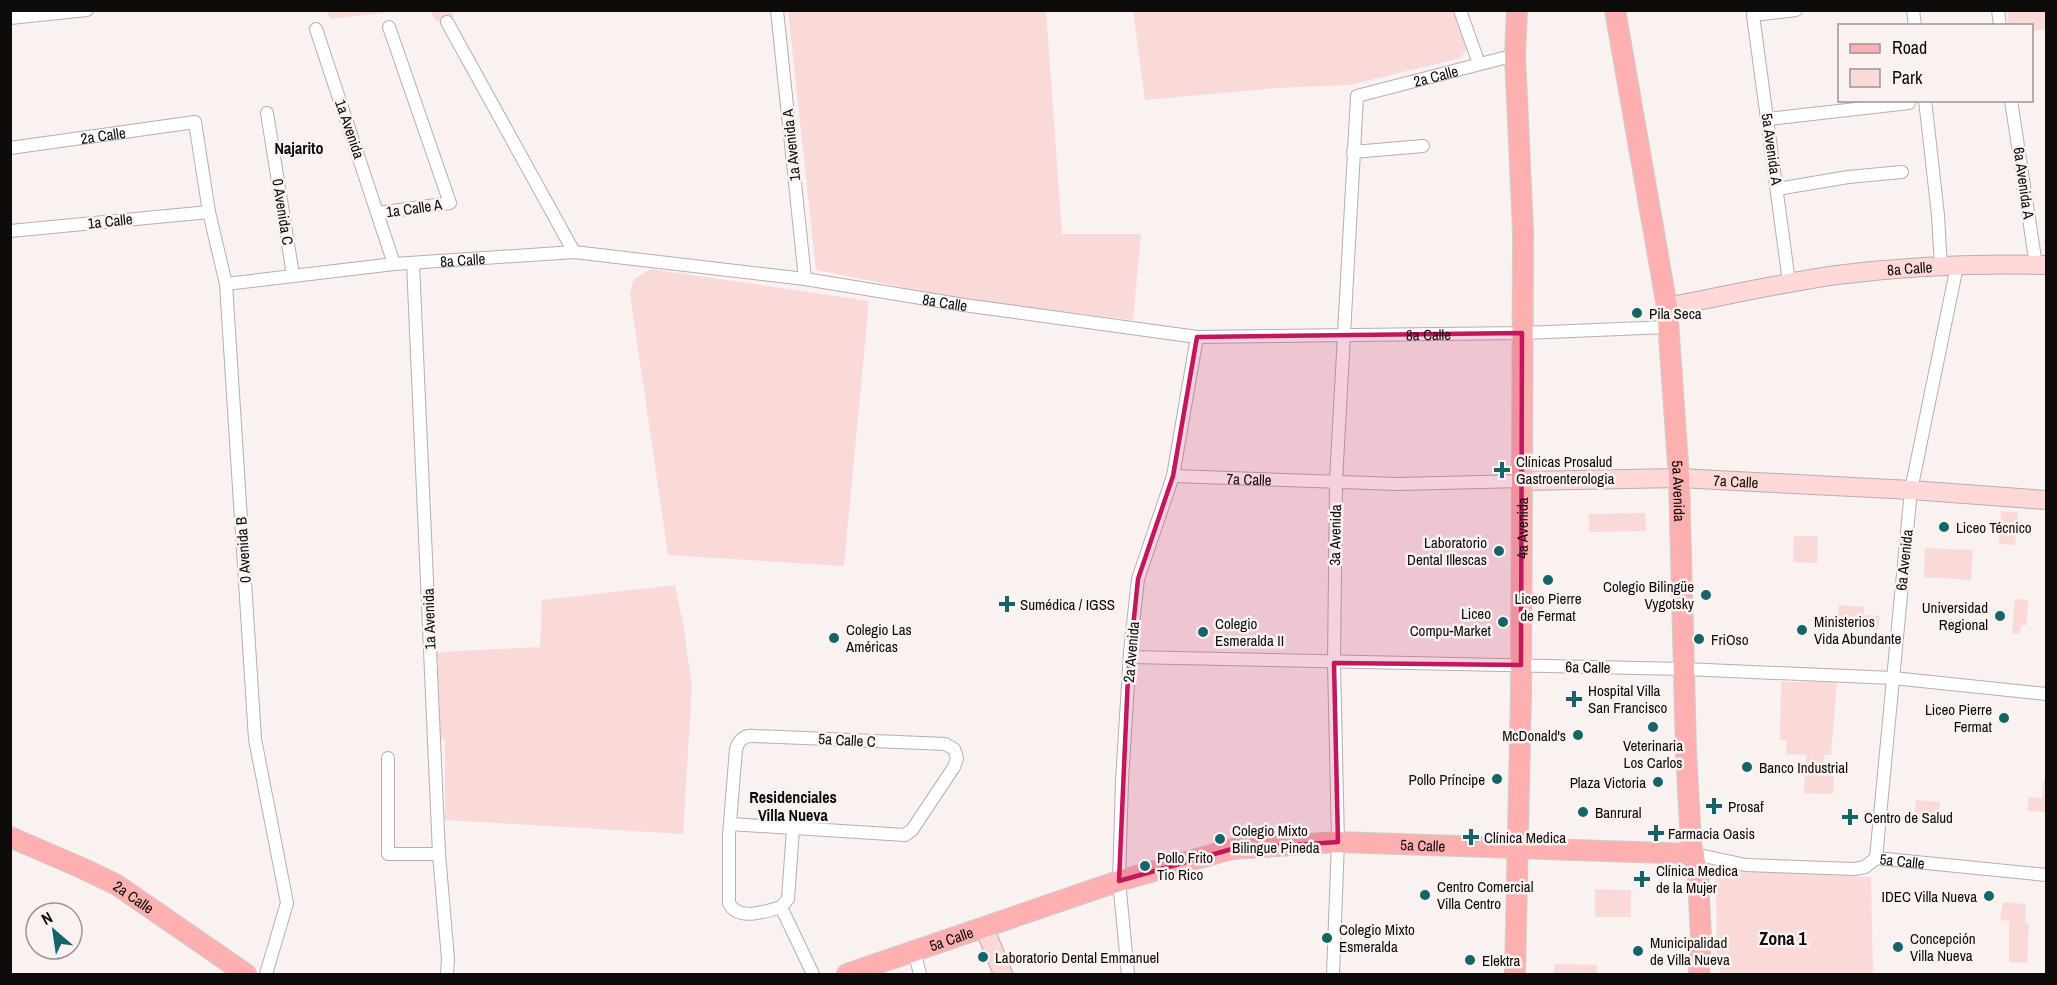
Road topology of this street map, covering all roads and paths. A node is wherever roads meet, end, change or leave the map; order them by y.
1 (87, 10) edge
2 (777, 10) edge
3 (1460, 10) edge
4 (1517, 10) edge
5 (1616, 10) edge
6 (1796, 10) edge
7 (10, 18) edge
8 (447, 22) dead end
9 (389, 27) dead end
10 (316, 29) dead end
11 (1515, 55) junction
12 (1479, 64) junction
13 (1356, 96) joint
14 (1925, 102) edge
15 (2011, 102) edge
16 (1909, 103) dead end
17 (267, 113) dead end
18 (1768, 119) junction
19 (195, 122) joint
20 (1422, 146) dead end
21 (10, 148) edge
22 (1353, 152) junction
23 (1902, 172) dead end
24 (1777, 189) junction
25 (209, 212) junction
26 (378, 213) junction
27 (10, 231) edge
28 (574, 252) junction
29 (413, 263) junction
30 (394, 264) junction
31 (2041, 265) edge
32 (1949, 266) junction
33 (293, 275) junction
34 (805, 279) junction
35 (1789, 282) junction
36 (226, 284) junction
37 (1668, 317) junction
38 (1522, 333) junction
39 (1344, 334) junction
40 (1197, 337) junction
41 (1173, 476) junction
42 (1679, 478) junction
43 (1336, 481) junction
44 (1522, 481) junction
45 (1911, 490) junction
46 (2046, 500) edge
47 (1130, 657) junction
48 (1334, 663) junction
49 (1521, 665) junction
50 (1684, 669) junction
51 (1893, 678) junction
52 (2046, 693) edge
53 (388, 758) dead end
54 (730, 824) junction
55 (793, 829) junction
56 (10, 837) edge
57 (1338, 842) junction
58 (1517, 848) junction
59 (440, 854) junction
60 (1694, 854) junction
61 (1876, 858) junction
62 (2046, 875) edge
63 (1119, 881) junction
64 (781, 907) junction
65 (984, 927) junction
66 (914, 951) junction
67 (1702, 971) edge
68 (246, 975) edge
69 (266, 975) edge
70 (447, 975) edge
71 (813, 975) edge
72 (847, 975) edge
73 (920, 975) edge
74 (1003, 975) edge
75 (1128, 975) edge
76 (1333, 975) edge
77 (1515, 975) edge

1 - 7 street
2 - 34 street, 1a Avenida A
3 - 12 street
4 - 11 main road, 4a Avenida
5 - 37 main road, 5a Avenida
6 - 18 street, 5a Avenida A
8 - 28 street
9 - 26 street, 1a Calle A
10 - 26 street, 1a Avenida
11 - 12 street, 2a Calle
11 - 38 main road, 4a Avenida
12 - 13 street, 2a Calle
13 - 22 street, 3a Avenida
14 - 32 street, 6a Avenida
15 - 31 street, 6a Avenida A
16 - 18 street
17 - 33 street, 0 Avenida C
18 - 24 street, 5a Avenida A
19 - 21 street, 2a Calle
19 - 25 street, 0 Avenida B
20 - 22 street
22 - 39 street, 3a Avenida
23 - 24 street
24 - 35 street, 5a Avenida A
25 - 27 street, 1a Calle
25 - 36 street, 0 Avenida B
26 - 30 street, 1a Avenida
28 - 29 street, 8a Calle
28 - 34 street, 8a Calle
29 - 30 street, 8a Calle
29 - 59 street, 1a Avenida
30 - 33 street, 8a Calle
31 - 32 main road, 8a Calle
32 - 35 main road, 8a Calle
32 - 45 street, 6a Avenida
33 - 36 street, 8a Calle
34 - 40 street, 8a Calle
35 - 37 main road, 8a Calle
36 - 69 street, 0 Avenida B
37 - 38 street, 8a Calle
37 - 42 main road, 5a Avenida
38 - 39 street, 8a Calle
38 - 44 main road, 4a Avenida
39 - 40 street, 8a Calle
39 - 43 street, 3a Avenida
40 - 41 street, 2a Avenida
41 - 43 street, 7a Calle
41 - 47 street, 2a Avenida
42 - 44 main road, 7a Calle
42 - 45 main road, 7a Calle
42 - 50 main road, 5a Avenida
43 - 44 street, 7a Calle
43 - 48 street, 3a Avenida
44 - 49 main road, 4a Avenida
45 - 46 main road, 7a Calle
45 - 51 street, 6a Avenida
47 - 48 street, 6a Calle
47 - 63 street, 2a Avenida
48 - 49 street, 6a Calle
48 - 57 street, 3a Avenida
49 - 50 street, 6a Calle
49 - 58 main road, 4a Avenida
50 - 51 street, 6a Calle
50 - 60 main road, 5a Avenida
51 - 52 street, 6a Calle
51 - 61 street, 6a Avenida
53 - 59 street
54 - 55 street
54 - 55 street, 5a Calle C
54 - 64 street
55 - 64 street
56 - 68 main road, 2a Calle
57 - 58 main road, 5a Calle
57 - 63 main road, 5a Calle
57 - 76 street, 3a Avenida
58 - 60 main road, 5a Calle
58 - 77 main road, 4a Avenida
59 - 70 street, 1a Avenida
60 - 61 street, 5a Calle
60 - 67 main road, 5a Avenida
61 - 62 street, 5a Calle
63 - 65 main road, 5a Calle
63 - 75 street, 2a Avenida
64 - 71 street
65 - 66 main road, 5a Calle
65 - 74 main road
66 - 72 main road, 5a Calle
66 - 73 street

